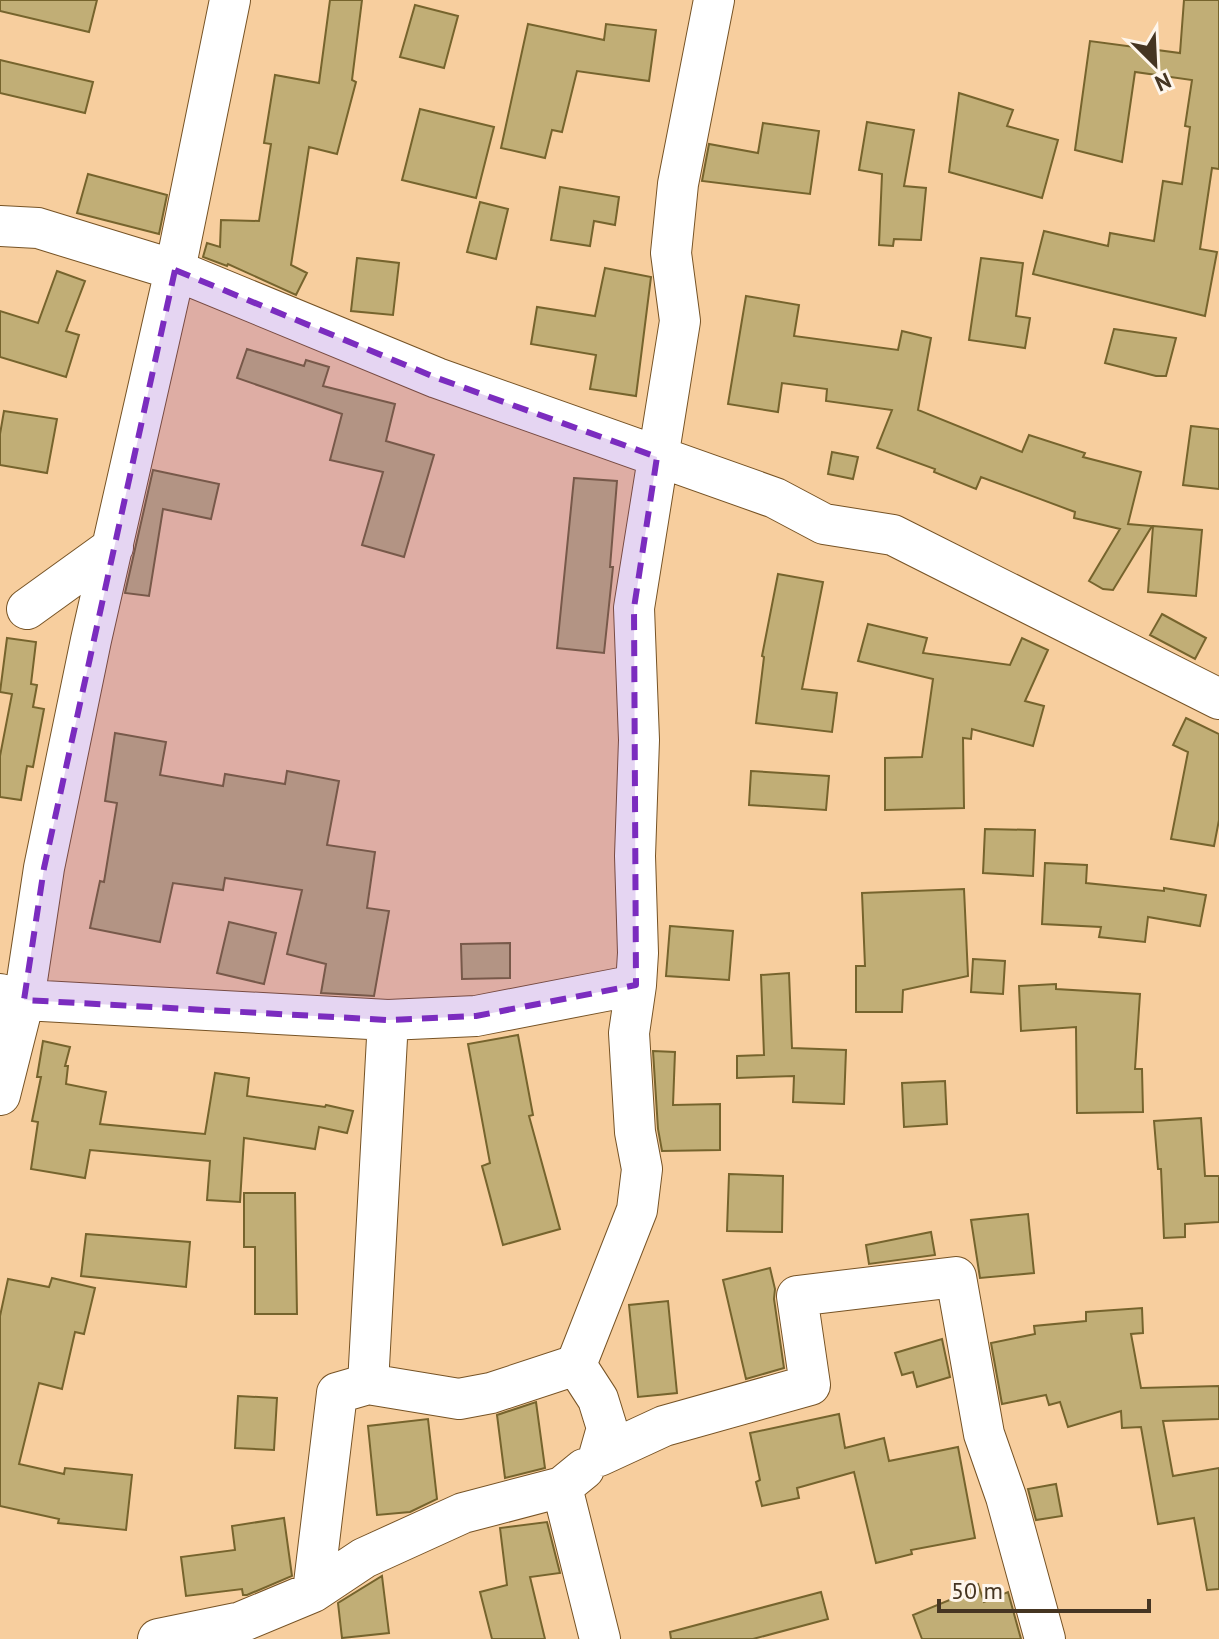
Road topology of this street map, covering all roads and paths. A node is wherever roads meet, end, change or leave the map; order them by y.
1 (230, 0) edge
2 (714, 0) edge
3 (0, 226) edge
4 (175, 270) junction
5 (657, 457) junction
6 (113, 547) junction
7 (13, 611) edge
8 (91, 640) junction
9 (1219, 699) edge
10 (636, 985) junction
11 (12, 997) edge
12 (388, 1020) junction
13 (0, 1095) edge
14 (576, 1365) junction
15 (368, 1384) junction
16 (599, 1456) junction
17 (562, 1487) junction
18 (313, 1592) junction
19 (158, 1639) edge
20 (600, 1639) edge
21 (1045, 1639) edge

1 - 4 street
2 - 5 street
3 - 4 street
4 - 5 street
4 - 6 street
5 - 9 street
5 - 10 street
6 - 7 street
6 - 8 street
7 - 8 street
8 - 11 street
10 - 12 street
10 - 14 street
11 - 12 street
11 - 13 street
12 - 15 street
14 - 15 street
14 - 16 street
15 - 18 street
16 - 17 street
16 - 21 street
17 - 18 street
17 - 20 street
18 - 19 street

